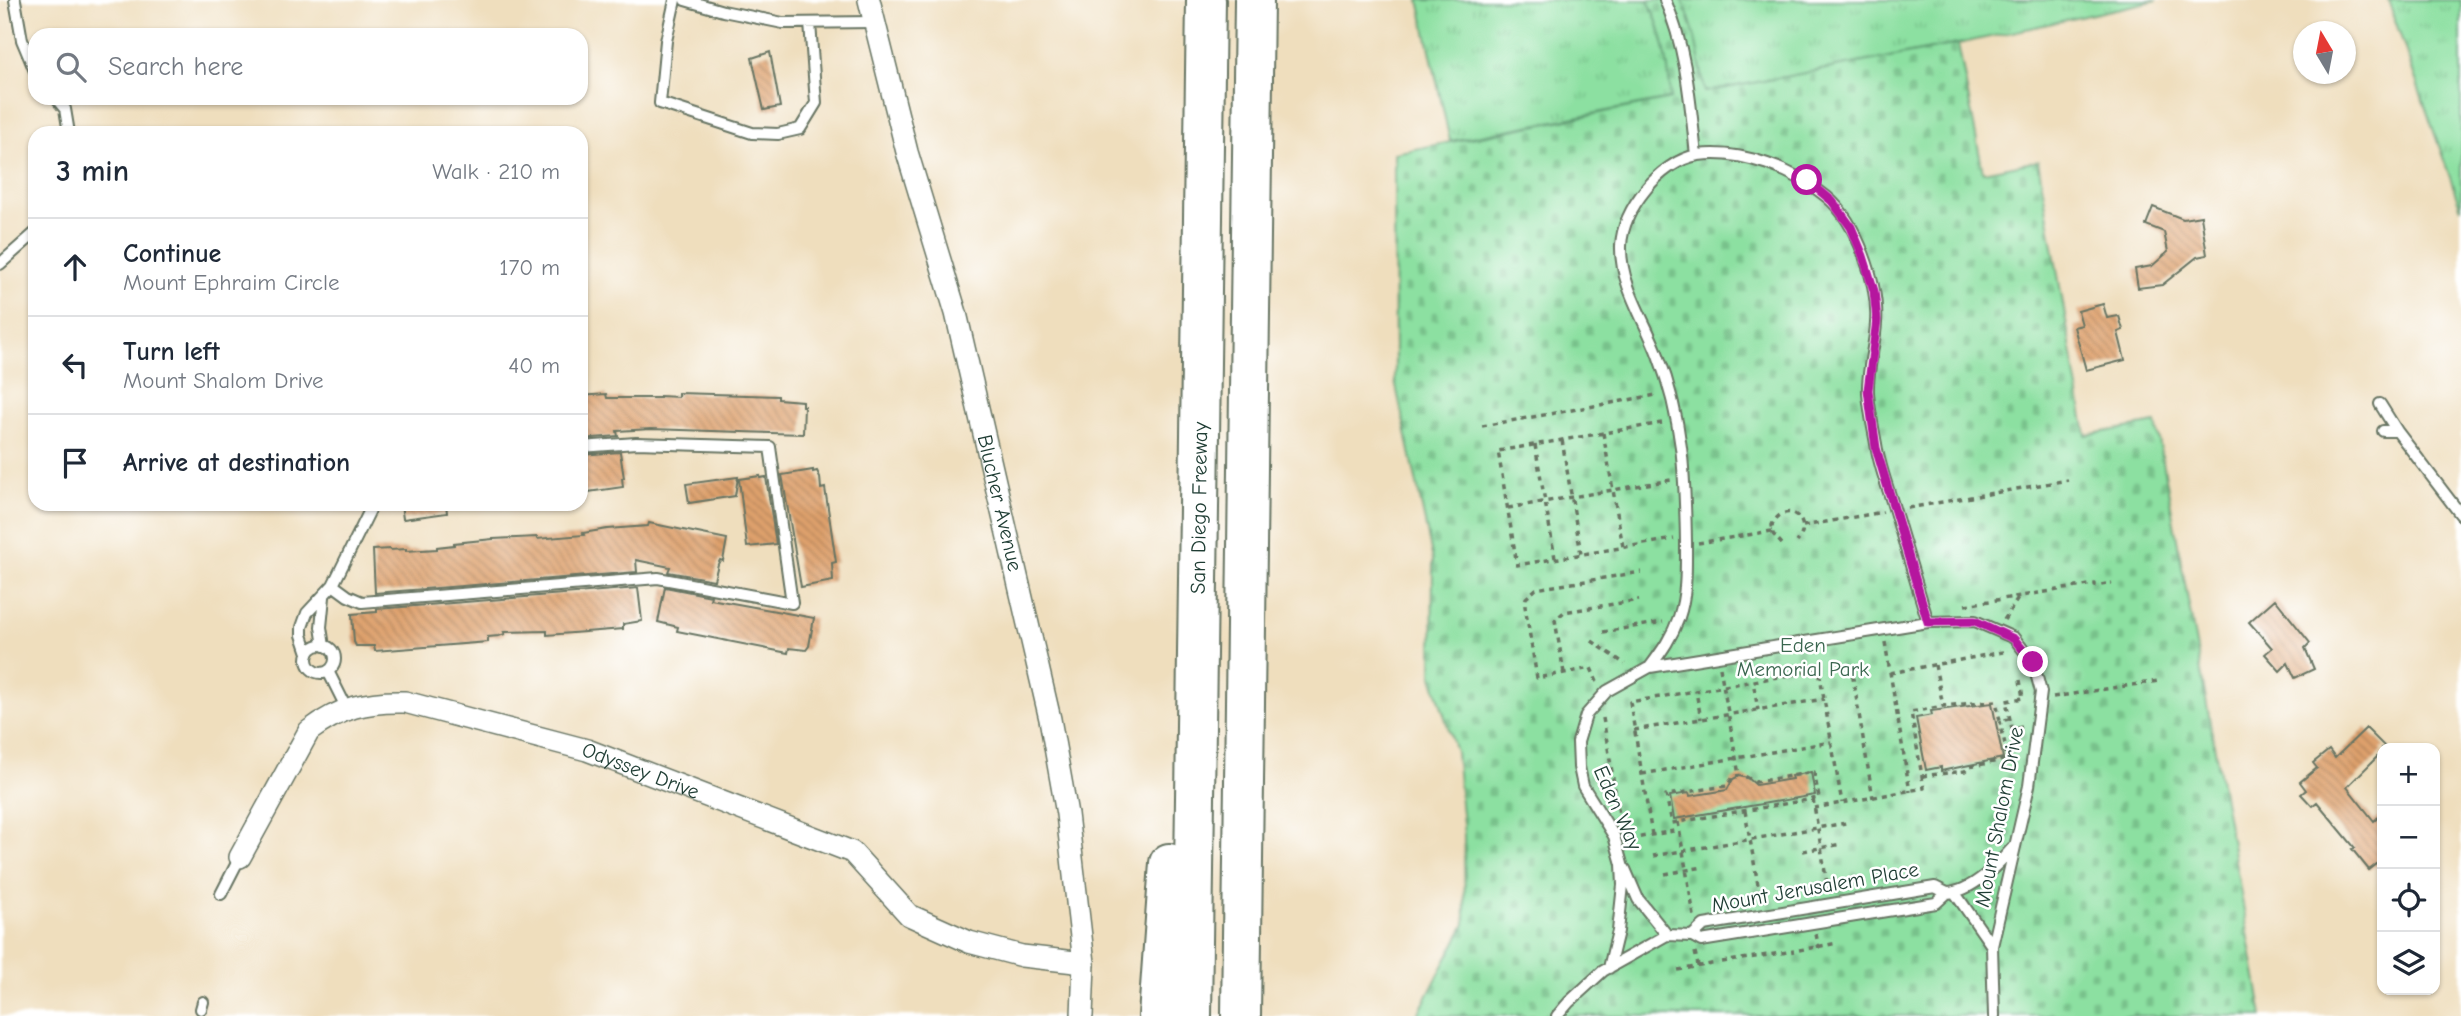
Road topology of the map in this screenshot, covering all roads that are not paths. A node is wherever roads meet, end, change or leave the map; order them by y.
1 (15, 0) edge
2 (675, 0) edge
3 (685, 0) edge
4 (869, 0) edge
5 (1206, 0) edge
6 (1231, 0) edge
7 (1254, 0) edge
8 (1665, 0) edge
9 (874, 22) junction
10 (810, 23) junction
11 (28, 54) edge
12 (62, 105) edge
13 (68, 126) edge
14 (1696, 155) junction
15 (28, 239) edge
16 (0, 264) edge
17 (2380, 404) dead end
18 (2384, 431) dead end
19 (2397, 431) junction
20 (588, 446) edge
21 (370, 511) edge
22 (2461, 515) edge
23 (333, 586) junction
24 (324, 597) junction
25 (1928, 622) junction
26 (324, 646) junction
27 (308, 653) junction
28 (1650, 667) junction
29 (328, 671) junction
30 (347, 709) junction
31 (1194, 735) junction
32 (2017, 843) junction
33 (240, 857) joint
34 (1622, 864) junction
35 (1951, 893) junction
36 (221, 894) dead end
37 (1667, 934) junction
38 (1694, 934) junction
39 (1992, 946) junction
40 (1083, 963) junction
41 (1609, 968) junction
42 (1082, 1016) edge
43 (1158, 1016) edge
44 (1192, 1016) edge
45 (1221, 1016) edge
46 (1241, 1016) edge
47 (1557, 1016) edge
48 (1994, 1016) edge

1 - 11 lane
2 - 10 lane
3 - 10 lane
4 - 9 street, Blucher Avenue
5 - 31 highway, San Diego Freeway
6 - 45 highway
7 - 46 highway
8 - 14 lane
9 - 10 lane
9 - 40 street, Blucher Avenue
12 - 13 lane
14 - 25 lane
14 - 28 lane
15 - 16 lane
17 - 19 lane
18 - 19 lane
19 - 22 lane
20 - 23 lane
21 - 23 lane
23 - 24 lane
24 - 26 lane
24 - 27 lane
25 - 28 lane, Mount Shalom Drive
25 - 32 lane, Mount Shalom Drive
26 - 27 lane
26 - 29 lane
27 - 29 lane
28 - 34 lane, Eden Way
29 - 30 lane
30 - 33 street, Odyssey Drive
30 - 40 street, Odyssey Drive
31 - 43 highway
31 - 44 highway, San Diego Freeway
32 - 35 lane, Mount Jerusalem Place
32 - 39 lane, Mount Shalom Drive
33 - 36 lane
34 - 37 lane
34 - 41 lane, Eden Way
35 - 38 lane, Mount Jerusalem Place
35 - 38 lane, Mount Jerusalem Place
35 - 39 lane
37 - 38 lane, Mount Jerusalem Place
37 - 41 lane
39 - 48 lane, Mount Shalom Drive
40 - 42 street, Blucher Avenue
41 - 47 lane

